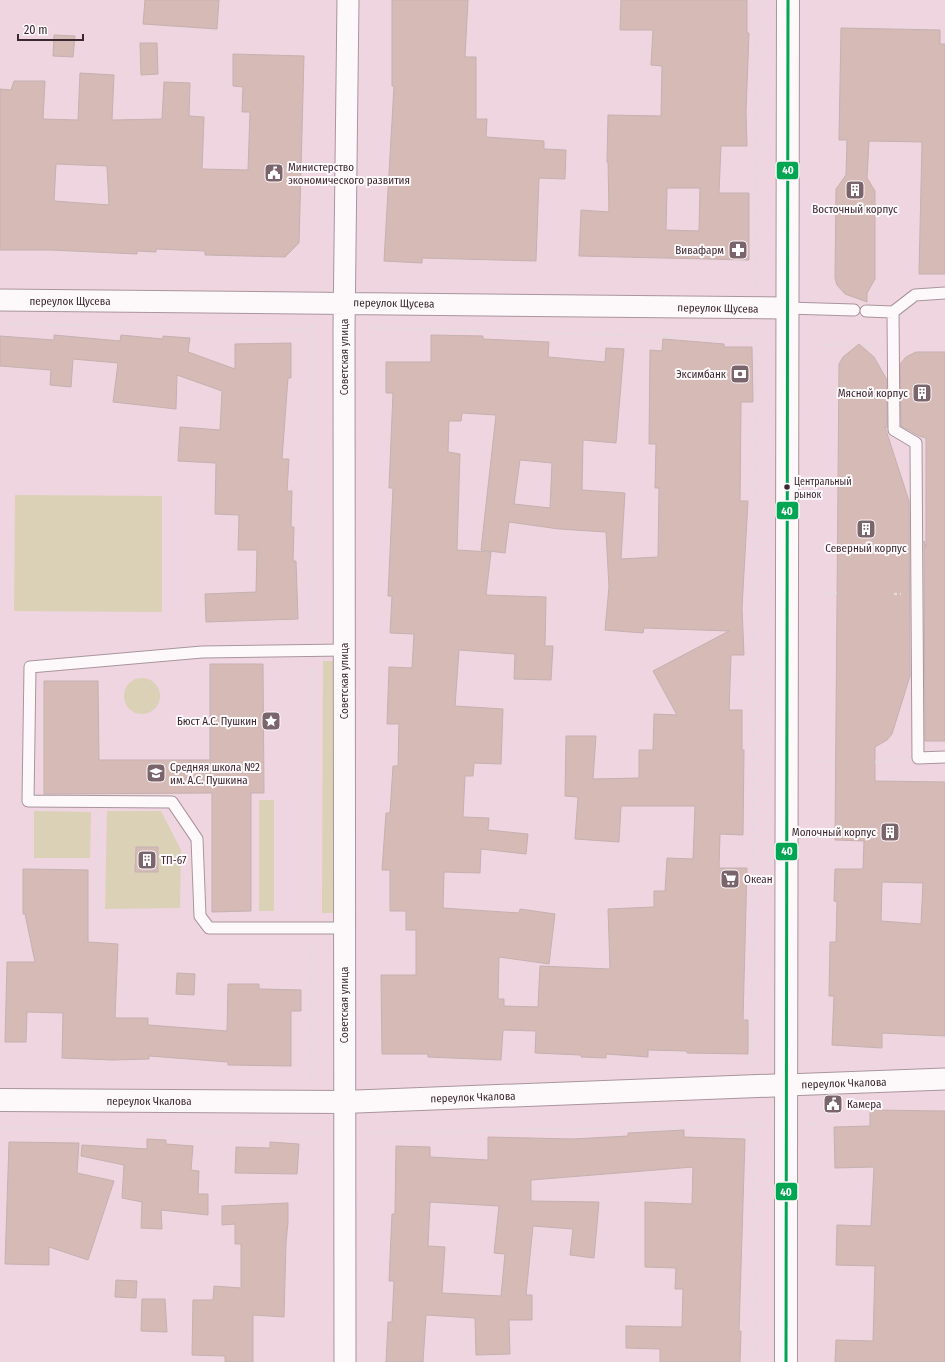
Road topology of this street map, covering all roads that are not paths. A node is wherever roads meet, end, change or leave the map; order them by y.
1 (348, 0) edge
2 (788, 0) edge
3 (945, 293) edge
4 (0, 300) edge
5 (344, 303) junction
6 (787, 308) junction
7 (854, 310) dead end
8 (866, 310) dead end
9 (893, 312) junction
10 (344, 650) junction
11 (945, 757) edge
12 (344, 928) junction
13 (945, 1079) edge
14 (786, 1085) junction
15 (0, 1100) edge
16 (344, 1102) junction
17 (345, 1362) edge
18 (786, 1362) edge

1 - 5 street, Советская улица
2 - 6 main road
3 - 9 lane
4 - 5 street, переулок Щусева
5 - 6 street, переулок Щусева
5 - 10 street, Советская улица
6 - 7 lane
6 - 14 main road
8 - 9 lane
9 - 11 lane
10 - 12 street, Советская улица
10 - 12 lane
12 - 16 street, Советская улица
13 - 14 street, переулок Чкалова
14 - 16 main road, переулок Чкалова
14 - 18 main road
15 - 16 main road, переулок Чкалова
16 - 17 street, Советская улица

